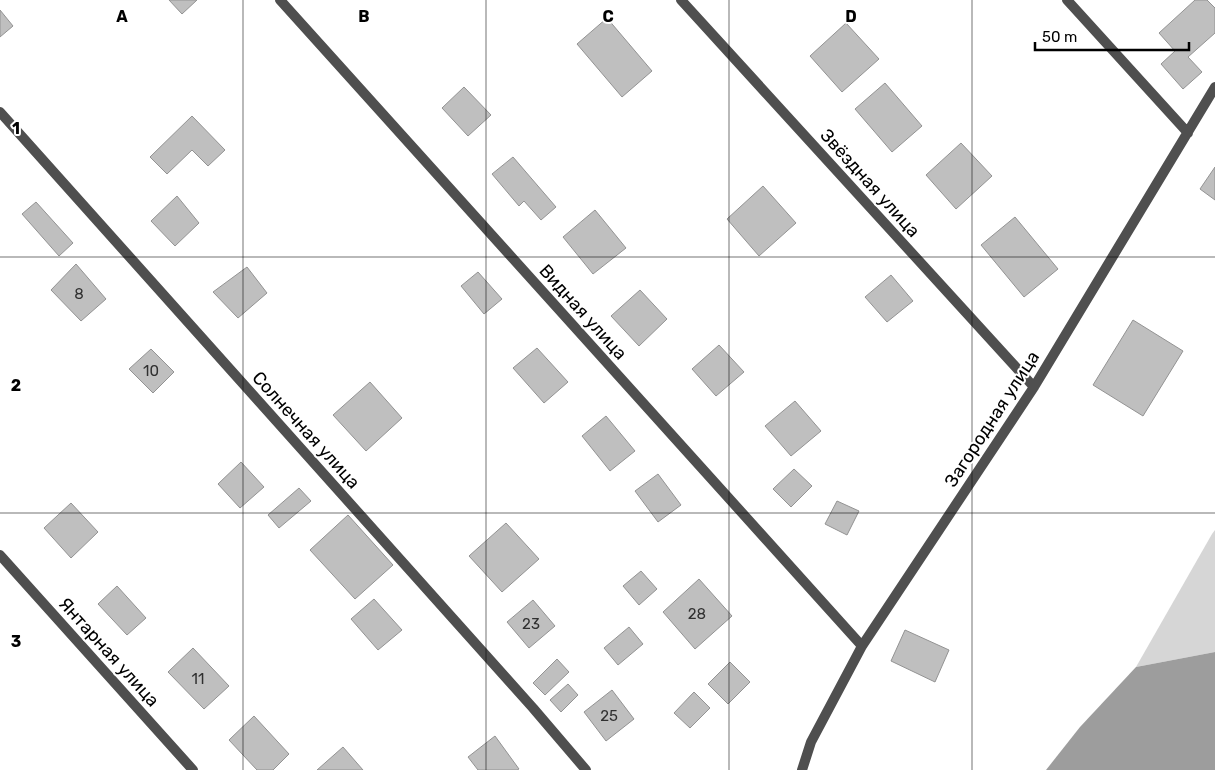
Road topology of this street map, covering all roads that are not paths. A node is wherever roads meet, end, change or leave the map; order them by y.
1 (280, 0) edge
2 (681, 0) edge
3 (1068, 0) edge
4 (1215, 87) edge
5 (0, 112) edge
6 (1188, 133) junction
7 (1034, 387) junction
8 (0, 555) edge
9 (862, 646) junction
10 (194, 770) edge
11 (586, 770) edge
12 (802, 770) edge

1 - 9 street, Видная улица
2 - 7 street, Звёздная улица
3 - 6 street
4 - 6 street, Загородная улица
5 - 11 street, Солнечная улица
6 - 7 street, Загородная улица
7 - 9 street, Загородная улица
8 - 10 street, Янтарная улица
9 - 12 street, Загородная улица

